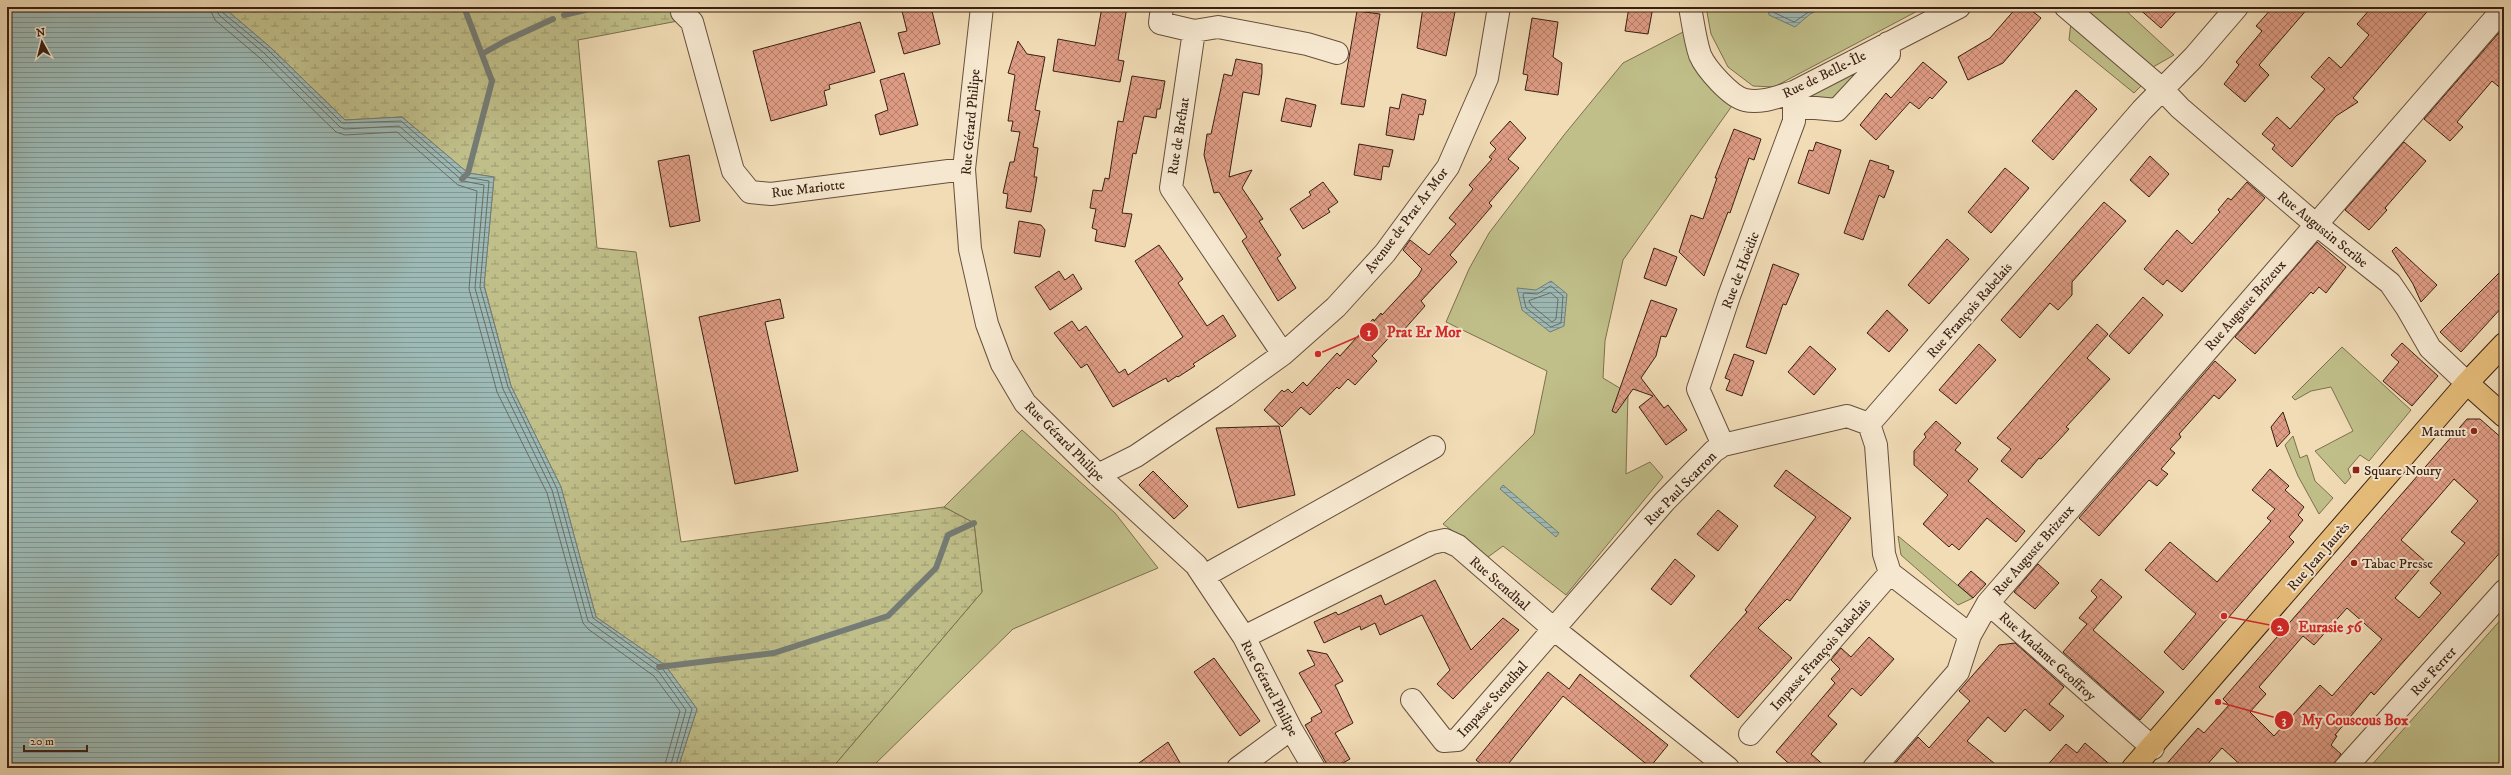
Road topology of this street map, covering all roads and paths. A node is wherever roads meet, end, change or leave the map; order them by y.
1 (982, 7) edge
2 (1162, 7) edge
3 (1499, 7) edge
4 (1690, 7) edge
5 (1959, 7) edge
6 (2066, 7) edge
7 (2237, 7) edge
8 (2504, 8) edge
9 (682, 12) dead end
10 (1194, 31) junction
11 (1888, 43) junction
12 (1337, 54) dead end
13 (2162, 89) junction
14 (1794, 99) junction
15 (964, 169) junction
16 (2316, 224) junction
17 (2504, 344) edge
18 (1283, 354) junction
19 (2467, 383) junction
20 (2504, 416) edge
21 (1869, 424) junction
22 (1722, 445) junction
23 (1434, 447) dead end
24 (1098, 475) junction
25 (1890, 574) junction
26 (1204, 576) junction
27 (2504, 591) edge
28 (1988, 603) junction
29 (1555, 630) junction
30 (1970, 635) junction
31 (1244, 637) junction
32 (1412, 700) dead end
33 (1291, 729) junction
34 (1750, 734) dead end
35 (2153, 748) junction
36 (1238, 768) edge
37 (1314, 768) edge
38 (1728, 768) edge
39 (1874, 768) edge
40 (2133, 768) edge
41 (2346, 768) edge

1 - 15 street, Rue Gérard Philipe
2 - 10 street
3 - 18 street, Avenue de Prat Ar Mor
4 - 14 street, Rue de Belle-Île
5 - 11 street, Rue de Belle-Île
6 - 13 street
7 - 13 street, Rue François Rabelais
8 - 16 street, Rue Auguste Brizeux
9 - 15 street, Rue Mariotte
10 - 12 street
10 - 18 street, Rue de Bréhat
11 - 14 street, Rue de Belle-Île
11 - 14 street
13 - 16 street, Rue Augustin Scribe
13 - 21 street, Rue François Rabelais
14 - 22 street, Rue de Hoëdic
15 - 24 street, Rue Gérard Philipe
16 - 19 street, Rue Augustin Scribe
16 - 28 street, Rue Auguste Brizeux
17 - 19 main road, Rue Jean Jaurès
18 - 24 street, Avenue de Prat Ar Mor
19 - 20 main road
19 - 35 main road, Rue Jean Jaurès
21 - 22 street, Rue Paul Scarron
21 - 25 street
22 - 29 street, Rue Paul Scarron
23 - 26 street
24 - 26 street, Rue Gérard Philipe
25 - 30 street
25 - 34 street, Impasse François Rabelais
26 - 31 street, Rue Gérard Philipe
27 - 41 street, Rue Ferrer
28 - 30 street, Rue Madame Geoffroy
28 - 35 street, Rue Madame Geoffroy
29 - 31 street, Rue Stendhal
29 - 32 street, Impasse Stendhal
29 - 38 street, Rue Stendhal
30 - 39 street, Rue Madame Geoffroy
31 - 33 street, Rue Gérard Philipe
33 - 36 street
33 - 37 street, Rue Gérard Philipe
35 - 40 main road, Rue Jean Jaurès

